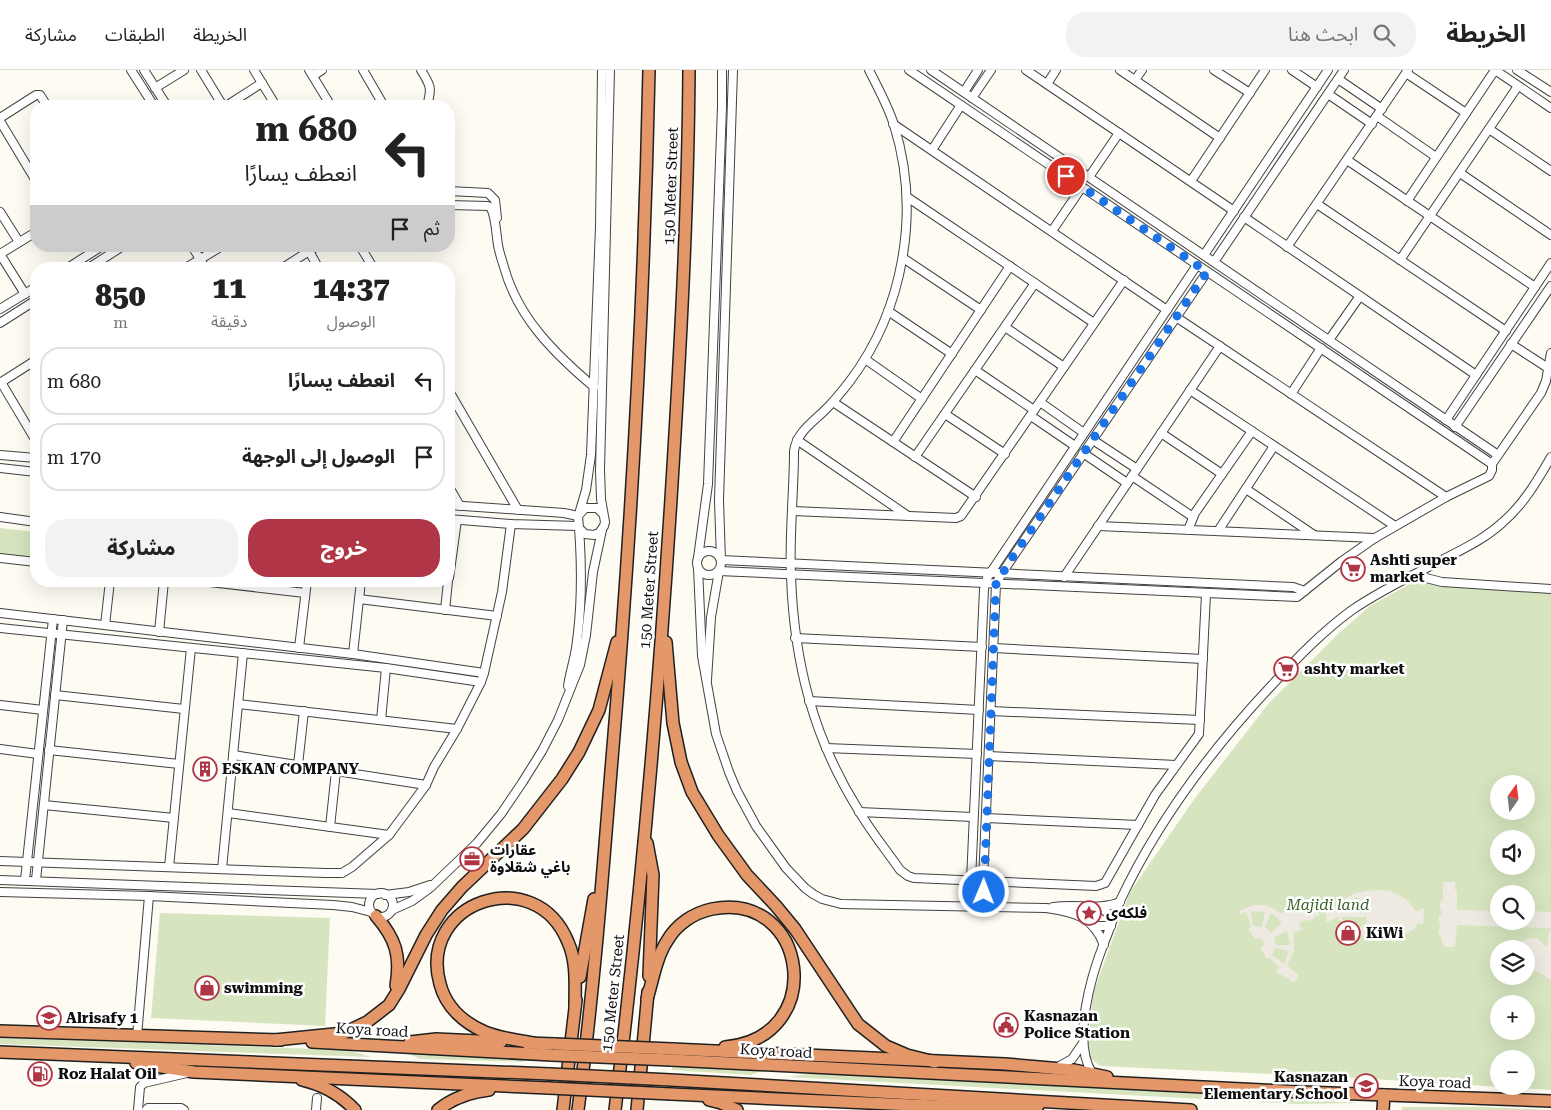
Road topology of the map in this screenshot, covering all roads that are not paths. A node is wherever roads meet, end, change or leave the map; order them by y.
1 (131, 70) edge
2 (144, 70) edge
3 (184, 70) edge
4 (200, 70) edge
5 (254, 70) edge
6 (322, 70) edge
7 (363, 70) edge
8 (421, 70) edge
9 (602, 70) edge
10 (610, 70) edge
11 (648, 70) edge
12 (689, 70) edge
13 (722, 70) edge
14 (733, 70) edge
15 (869, 70) edge
16 (909, 70) edge
17 (932, 70) edge
18 (978, 70) edge
19 (991, 70) edge
20 (1026, 70) edge
21 (1056, 70) edge
22 (1120, 70) edge
23 (1142, 70) edge
24 (1214, 70) edge
25 (1265, 70) edge
26 (1292, 70) edge
27 (1344, 70) edge
28 (1495, 70) edge
29 (1517, 70) edge
30 (1327, 71) edge
31 (1407, 71) edge
32 (311, 73) edge
33 (1338, 79) junction
34 (1135, 80) junction
35 (262, 83) junction
36 (1047, 84) junction
37 (1518, 86) junction
38 (1317, 87) junction
39 (155, 88) junction
40 (964, 92) junction
41 (1551, 92) edge
42 (1250, 94) junction
43 (1328, 94) junction
44 (972, 98) junction
45 (43, 100) edge
46 (150, 100) edge
47 (163, 100) edge
48 (221, 100) edge
49 (235, 100) edge
50 (272, 100) edge
51 (327, 100) edge
52 (380, 100) edge
53 (428, 100) edge
54 (961, 105) junction
55 (1551, 108) edge
56 (1380, 112) junction
57 (1466, 113) junction
58 (0, 120) edge
59 (893, 124) junction
60 (1372, 124) junction
61 (1488, 129) junction
62 (1119, 133) junction
63 (1220, 138) junction
64 (1042, 145) junction
65 (932, 150) junction
66 (1035, 155) junction
67 (1436, 157) junction
68 (1347, 160) junction
69 (1551, 170) edge
70 (30, 171) edge
71 (1460, 173) junction
72 (1089, 177) junction
73 (1190, 181) junction
74 (1082, 187) junction
75 (455, 191) edge
76 (482, 192) junction
77 (907, 197) junction
78 (1407, 201) junction
79 (1317, 204) junction
80 (455, 205) edge
81 (481, 206) junction
82 (1234, 211) junction
83 (0, 212) edge
84 (1430, 216) junction
85 (1244, 218) junction
86 (1052, 231) junction
87 (1551, 235) edge
88 (30, 236) edge
89 (19, 242) junction
90 (498, 247) junction
91 (1287, 247) junction
92 (93, 252) edge
93 (114, 252) edge
94 (196, 252) edge
95 (212, 252) edge
96 (307, 252) edge
97 (0, 254) edge
98 (1204, 255) junction
99 (903, 258) junction
100 (200, 259) junction
101 (1400, 260) junction
102 (77, 262) edge
103 (98, 262) edge
104 (195, 262) edge
105 (202, 262) edge
106 (292, 262) edge
107 (1214, 262) junction
108 (1551, 263) edge
109 (1198, 265) junction
110 (1010, 266) junction
111 (1207, 272) junction
112 (1124, 280) junction
113 (1034, 283) junction
114 (1551, 286) edge
115 (1535, 287) junction
116 (30, 291) edge
117 (25, 294) junction
118 (1360, 296) junction
119 (30, 304) edge
120 (0, 310) edge
121 (980, 310) junction
122 (1167, 310) junction
123 (888, 312) junction
124 (1176, 317) junction
125 (0, 323) edge
126 (1094, 323) junction
127 (1005, 327) junction
128 (1506, 331) junction
129 (1329, 340) junction
130 (1510, 344) junction
131 (1220, 346) junction
132 (1321, 348) junction
133 (1551, 353) edge
134 (952, 354) junction
135 (865, 359) junction
136 (30, 364) edge
137 (1064, 367) junction
138 (1548, 368) junction
139 (974, 370) junction
140 (1476, 375) junction
141 (1, 382) edge
142 (594, 387) junction
143 (1190, 390) junction
144 (1291, 394) junction
145 (922, 399) junction
146 (455, 401) edge
147 (833, 402) junction
148 (1040, 402) junction
149 (1032, 413) junction
150 (945, 414) junction
151 (1446, 420) junction
152 (1456, 426) junction
153 (30, 431) edge
154 (1252, 431) junction
155 (1161, 432) junction
156 (1084, 433) junction
157 (797, 440) junction
158 (1093, 440) junction
159 (893, 442) junction
160 (1075, 446) junction
161 (1274, 446) junction
162 (1083, 453) junction
163 (1005, 454) junction
164 (0, 455) edge
165 (1498, 455) junction
166 (915, 457) junction
167 (1551, 457) edge
168 (30, 458) edge
169 (1492, 464) junction
170 (0, 468) edge
171 (30, 471) edge
172 (1135, 472) junction
173 (1222, 474) junction
174 (1127, 483) junction
175 (1246, 489) junction
176 (455, 497) edge
177 (976, 497) junction
178 (1446, 497) junction
179 (455, 506) edge
180 (460, 506) junction
181 (518, 510) junction
182 (793, 511) junction
183 (603, 514) junction
184 (578, 515) junction
185 (908, 516) junction
186 (1193, 517) junction
187 (0, 518) edge
188 (455, 520) edge
189 (30, 521) edge
190 (511, 524) junction
191 (1098, 526) junction
192 (1395, 526) junction
193 (578, 527) junction
194 (602, 530) junction
195 (1188, 530) junction
196 (1218, 531) junction
197 (1314, 535) junction
198 (1375, 538) junction
199 (0, 558) edge
200 (698, 558) junction
201 (721, 560) junction
202 (30, 561) edge
203 (791, 564) junction
204 (698, 568) junction
205 (719, 571) junction
206 (989, 573) junction
207 (1002, 573) junction
208 (791, 575) junction
209 (1414, 575) junction
210 (1064, 577) junction
211 (985, 584) junction
212 (996, 584) junction
213 (109, 587) edge
214 (163, 587) edge
215 (272, 587) edge
216 (306, 587) edge
217 (360, 587) edge
218 (448, 587) edge
219 (1551, 589) edge
220 (1305, 591) junction
221 (305, 592) junction
222 (1206, 594) junction
223 (359, 599) junction
224 (445, 610) junction
225 (624, 611) junction
226 (664, 611) junction
227 (0, 613) edge
228 (497, 616) junction
229 (53, 619) junction
230 (63, 620) junction
231 (105, 625) junction
232 (0, 628) edge
233 (159, 632) junction
234 (51, 633) junction
235 (61, 634) junction
236 (795, 638) junction
237 (982, 647) junction
238 (190, 648) junction
239 (298, 648) junction
240 (994, 648) junction
241 (243, 653) junction
242 (353, 654) junction
243 (1203, 659) junction
244 (386, 668) junction
245 (484, 673) junction
246 (707, 680) junction
247 (481, 682) junction
248 (568, 693) junction
249 (55, 695) junction
250 (809, 701) junction
251 (238, 704) junction
252 (0, 705) edge
253 (184, 709) junction
254 (43, 710) junction
255 (979, 710) junction
256 (304, 711) junction
257 (991, 711) junction
258 (381, 720) junction
259 (1200, 720) junction
260 (457, 729) junction
261 (826, 748) junction
262 (0, 749) edge
263 (50, 750) junction
264 (38, 754) junction
265 (977, 754) junction
266 (233, 755) junction
267 (989, 756) junction
268 (179, 764) junction
269 (1176, 764) junction
270 (298, 765) junction
271 (336, 771) junction
272 (426, 785) junction
273 (44, 806) junction
274 (859, 812) junction
275 (228, 813) junction
276 (974, 817) junction
277 (174, 818) junction
278 (986, 818) junction
279 (1138, 826) junction
280 (330, 827) junction
281 (606, 829) junction
282 (644, 832) junction
283 (389, 835) junction
284 (0, 861) edge
285 (27, 862) junction
286 (38, 862) junction
287 (169, 867) junction
288 (222, 869) junction
289 (0, 880) edge
290 (25, 880) junction
291 (36, 880) junction
292 (438, 880) junction
293 (971, 881) junction
294 (983, 881) junction
295 (0, 892) edge
296 (381, 894) junction
297 (149, 896) junction
298 (1120, 902) junction
299 (973, 906) junction
300 (984, 906) junction
301 (1100, 907) junction
302 (1046, 908) junction
303 (392, 910) junction
304 (374, 914) junction
305 (1114, 918) junction
306 (1093, 926) junction
307 (1111, 926) junction
308 (1104, 945) junction
309 (395, 996) junction
310 (647, 999) junction
311 (575, 1006) junction
312 (0, 1031) edge
313 (137, 1036) junction
314 (274, 1040) junction
315 (533, 1043) junction
316 (1083, 1043) junction
317 (391, 1046) junction
318 (554, 1049) junction
319 (689, 1050) junction
320 (0, 1052) edge
321 (672, 1055) junction
322 (98, 1056) junction
323 (935, 1062) junction
324 (1055, 1068) junction
325 (194, 1072) junction
326 (1092, 1073) junction
327 (280, 1076) junction
328 (1129, 1083) junction
329 (525, 1086) junction
330 (671, 1094) junction
331 (1384, 1095) junction
332 (317, 1098) dead end
333 (1551, 1101) edge
334 (1060, 1102) junction
335 (888, 1106) edge
336 (916, 1108) edge
337 (1159, 1109) edge
338 (138, 1110) edge
339 (146, 1110) edge
340 (184, 1110) edge
341 (316, 1110) edge
342 (355, 1110) edge
343 (438, 1110) edge
344 (563, 1110) edge
345 (578, 1110) edge
346 (615, 1110) edge
347 (637, 1110) edge
348 (737, 1110) edge
349 (852, 1110) edge
350 (1001, 1110) edge
351 (1190, 1110) edge
352 (1383, 1110) edge

1 - 46 street
2 - 39 street
3 - 39 street
4 - 48 street
5 - 35 street
6 - 32 street
7 - 52 street
8 - 53 street
9 - 142 street
10 - 183 street
11 - 225 highway, 150 Meter Street
12 - 226 highway, 150 Meter Street
13 - 200 street
14 - 201 street
15 - 59 street
16 - 54 street
17 - 40 street
18 - 40 street
19 - 44 street
20 - 36 street
21 - 36 street
22 - 34 street
23 - 34 street
24 - 42 street
25 - 42 street
26 - 38 street
27 - 33 street
28 - 37 street
28 - 57 street
29 - 41 street
30 - 38 street
31 - 56 street
31 - 57 street
32 - 51 street
33 - 43 street
33 - 56 street
34 - 63 street
35 - 49 street
35 - 50 street
36 - 62 street
37 - 55 street
37 - 61 street
38 - 82 street
39 - 47 street
40 - 44 street
42 - 63 street
43 - 60 street
43 - 85 street
44 - 64 street
45 - 58 street
54 - 65 street
54 - 66 street
56 - 60 street
56 - 67 street
57 - 67 street
58 - 70 street
59 - 65 street
59 - 77 street
60 - 68 street
61 - 69 street
61 - 71 street
62 - 72 street
62 - 73 street
63 - 73 street
64 - 66 street
64 - 72 street
65 - 86 street
66 - 74 street
67 - 78 street
68 - 78 street
68 - 79 street
71 - 84 street
71 - 87 street
72 - 98 street
73 - 82 street
74 - 86 street
74 - 109 street
75 - 76 street
76 - 81 street
76 - 90 street
77 - 99 street
77 - 110 street
78 - 84 street
79 - 91 street
79 - 101 street
80 - 81 street
81 - 90 street
82 - 98 street
83 - 89 street
84 - 101 street
84 - 115 street
85 - 91 street
85 - 107 street
86 - 112 street
88 - 89 street
89 - 97 street
90 - 142 street
91 - 118 street
92 - 102 street
93 - 103 street
94 - 100 street
95 - 100 street
96 - 106 street
97 - 117 street
98 - 107 street
99 - 121 street
99 - 123 street
100 - 104 street
100 - 105 street
101 - 128 street
107 - 129 street
108 - 115 street
109 - 111 street
109 - 122 street
110 - 113 street
110 - 121 street
111 - 124 street
111 - 132 street
112 - 122 street
112 - 126 street
113 - 126 street
113 - 127 street
114 - 130 street
115 - 128 street
116 - 117 street
117 - 120 street
118 - 129 street
118 - 140 street
119 - 125 street
121 - 134 street
122 - 156 street
123 - 134 street
123 - 135 street
124 - 131 street
124 - 158 street
126 - 137 street
127 - 137 street
127 - 139 street
128 - 140 street
129 - 151 street
130 - 138 street
130 - 152 street
131 - 143 street
131 - 144 street
132 - 144 street
132 - 169 street
133 - 138 street
134 - 145 street
135 - 145 street
135 - 147 street
136 - 141 street
137 - 148 street
138 - 165 street
139 - 149 street
139 - 150 street
140 - 151 street
141 - 153 street
142 - 184 street
143 - 154 street
143 - 155 street
144 - 178 street
145 - 159 street
146 - 181 street
147 - 157 street
147 - 159 street
148 - 149 street
148 - 156 street
149 - 160 street
149 - 163 street
150 - 163 street
150 - 166 street
151 - 152 street
152 - 165 street
154 - 161 street
154 - 173 street
155 - 172 street
155 - 173 street
156 - 160 street
157 - 182 street
157 - 185 street
158 - 162 street
158 - 172 street
159 - 166 street
160 - 206 street
161 - 175 street
161 - 192 street
162 - 174 street
162 - 207 street
163 - 177 street
164 - 168 street
165 - 169 street
166 - 177 street
167 - 209 street
169 - 178 street
170 - 171 street
172 - 174 street
172 - 186 street
173 - 186 street
174 - 191 street
175 - 196 street
175 - 197 street
176 - 180 street
177 - 185 street
178 - 192 street
179 - 180 street
180 - 181 street
181 - 184 street
182 - 185 street
182 - 203 street
183 - 184 street
183 - 194 street
184 - 193 street
186 - 195 street
187 - 189 street
188 - 190 street
190 - 193 street
190 - 228 street
191 - 195 street
191 - 210 street
192 - 198 street
193 - 194 street
193 - 248 street
194 - 248 street
195 - 196 street
196 - 197 street
197 - 198 street
198 - 220 street
199 - 202 street
200 - 201 street
200 - 204 street
201 - 203 street
201 - 205 street
203 - 206 street
203 - 208 street
204 - 205 street
204 - 246 street
205 - 208 street
205 - 246 street
206 - 207 street
206 - 211 street
207 - 210 street
207 - 212 street
208 - 211 street
208 - 236 street
209 - 219 street
209 - 298 street
210 - 220 street
211 - 212 street
211 - 237 street
212 - 222 street
212 - 240 street
213 - 231 street
214 - 233 street
215 - 221 street
216 - 221 street
217 - 223 street
218 - 224 street
220 - 222 street
221 - 239 street
222 - 243 street
223 - 224 street
223 - 242 street
224 - 228 street
225 - 281 highway, 150 Meter Street
225 - 309 highway
226 - 282 highway, 150 Meter Street
226 - 323 highway
227 - 229 street
228 - 245 street
229 - 230 street
229 - 234 street
230 - 231 street
230 - 235 street
231 - 233 street
232 - 234 street
233 - 239 street
234 - 235 street
234 - 254 street
235 - 238 street
235 - 249 street
236 - 237 street
236 - 250 street
237 - 255 street
238 - 241 street
238 - 253 street
239 - 242 street
240 - 243 street
240 - 257 street
241 - 244 street
241 - 251 street
242 - 245 street
243 - 259 street
244 - 247 street
244 - 258 street
245 - 247 street
246 - 299 street
247 - 260 street
248 - 292 street
249 - 253 street
249 - 263 street
250 - 255 street
250 - 261 street
251 - 256 street
251 - 266 street
252 - 254 street
253 - 268 street
254 - 264 street
255 - 265 street
256 - 258 street
256 - 270 street
257 - 259 street
257 - 267 street
258 - 260 street
259 - 269 street
260 - 272 street
261 - 265 street
261 - 274 street
262 - 264 street
263 - 268 street
263 - 273 street
264 - 285 street
265 - 276 street
266 - 270 street
266 - 275 street
267 - 269 street
267 - 278 street
268 - 277 street
269 - 279 street
270 - 271 street
271 - 272 street
271 - 280 street
272 - 283 street
273 - 277 street
273 - 286 street
274 - 276 street
274 - 293 street
275 - 280 street
275 - 288 street
276 - 293 street
277 - 287 street
278 - 279 street
278 - 294 street
279 - 294 street
280 - 283 street
281 - 311 highway
281 - 345 highway, 150 Meter Street
282 - 310 highway
282 - 346 highway, 150 Meter Street
283 - 288 street
284 - 285 street
285 - 286 street
285 - 290 street
286 - 287 street
286 - 291 street
287 - 288 street
289 - 290 street
290 - 291 street
291 - 296 street
292 - 296 street
292 - 303 street
293 - 294 street
293 - 299 street
294 - 300 street
295 - 297 street
296 - 303 street
296 - 304 street
297 - 304 street
297 - 313 street
298 - 301 street
298 - 305 street
299 - 300 street
300 - 302 street
301 - 302 street
301 - 305 street
301 - 306 street
302 - 306 street
303 - 304 street
304 - 309 highway
305 - 307 street
306 - 307 street
306 - 308 street
307 - 308 street
308 - 316 street
309 - 314 highway
310 - 319 highway
310 - 347 highway
311 - 315 highway
311 - 344 highway
312 - 313 highway, Koya road
313 - 314 highway, Koya road
314 - 317 highway, Koya road
315 - 317 highway
315 - 318 highway
316 - 324 street
316 - 326 street
317 - 318 highway, Koya road
318 - 321 highway, Koya road, bridge
319 - 321 highway
319 - 323 highway
320 - 322 highway
321 - 328 highway, Koya road
322 - 325 highway
322 - 334 highway, bridge
323 - 324 highway
324 - 326 highway
325 - 327 highway
325 - 338 street
326 - 328 highway
327 - 329 highway
327 - 342 highway
328 - 331 highway, Koya road
329 - 330 highway, bridge
329 - 343 highway
330 - 335 highway
330 - 348 highway
331 - 333 highway, Koya road
331 - 352 highway
332 - 341 street
334 - 337 highway
334 - 350 highway
335 - 336 highway
335 - 349 highway
336 - 350 highway
337 - 351 highway
339 - 340 street

